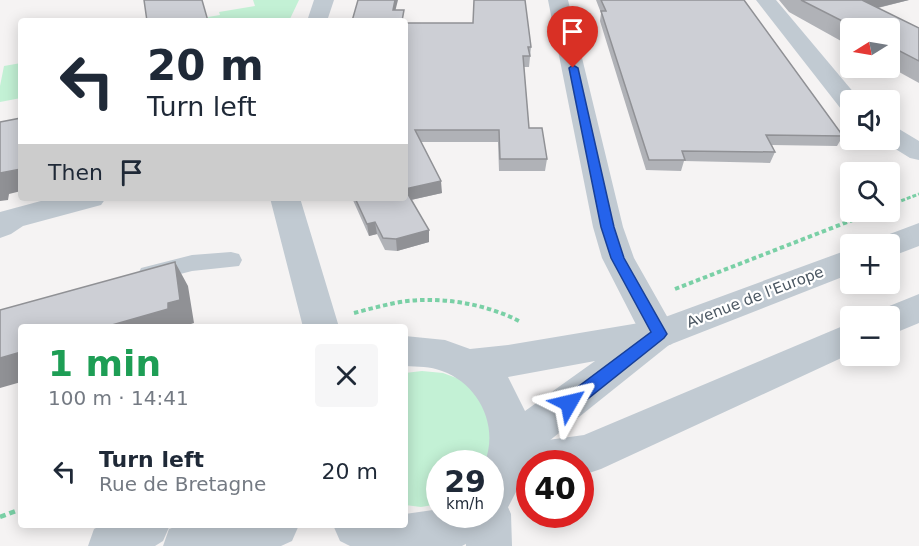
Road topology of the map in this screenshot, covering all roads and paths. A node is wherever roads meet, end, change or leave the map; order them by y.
1 (324, 0) edge
2 (558, 0) edge
3 (766, 0) edge
4 (318, 18) edge
5 (840, 92) edge
6 (900, 141) edge
7 (919, 153) edge
8 (919, 194) edge
9 (79, 201) edge
10 (286, 201) edge
11 (900, 201) edge
12 (847, 222) edge
13 (0, 227) edge
14 (919, 234) edge
15 (900, 242) edge
16 (231, 260) dead end
17 (840, 264) edge
18 (124, 281) edge
19 (919, 308) edge
20 (900, 317) edge
21 (653, 322) junction
22 (323, 324) edge
23 (840, 342) edge
24 (408, 351) edge
25 (469, 365) junction
26 (504, 450) edge
27 (504, 468) edge
28 (504, 470) edge
29 (18, 510) edge
30 (0, 517) edge
31 (142, 528) edge
32 (263, 528) edge
33 (361, 528) edge
34 (448, 528) edge
35 (488, 528) edge
36 (405, 542) edge
37 (111, 546) edge
38 (186, 546) edge
39 (489, 546) edge

1 - 4 street
2 - 21 street
3 - 5 street
6 - 7 street
8 - 11 path
9 - 13 street
10 - 22 street
12 - 21 path
14 - 15 street
16 - 18 lane
17 - 21 street, Avenue de l'Europe
19 - 20 street
21 - 25 street, Avenue de l'Europe
21 - 27 street, Avenue de l'Europe
23 - 28 street
24 - 25 street
25 - 26 street
29 - 30 path
31 - 37 street
32 - 38 street
33 - 36 street
34 - 36 street
35 - 39 street

